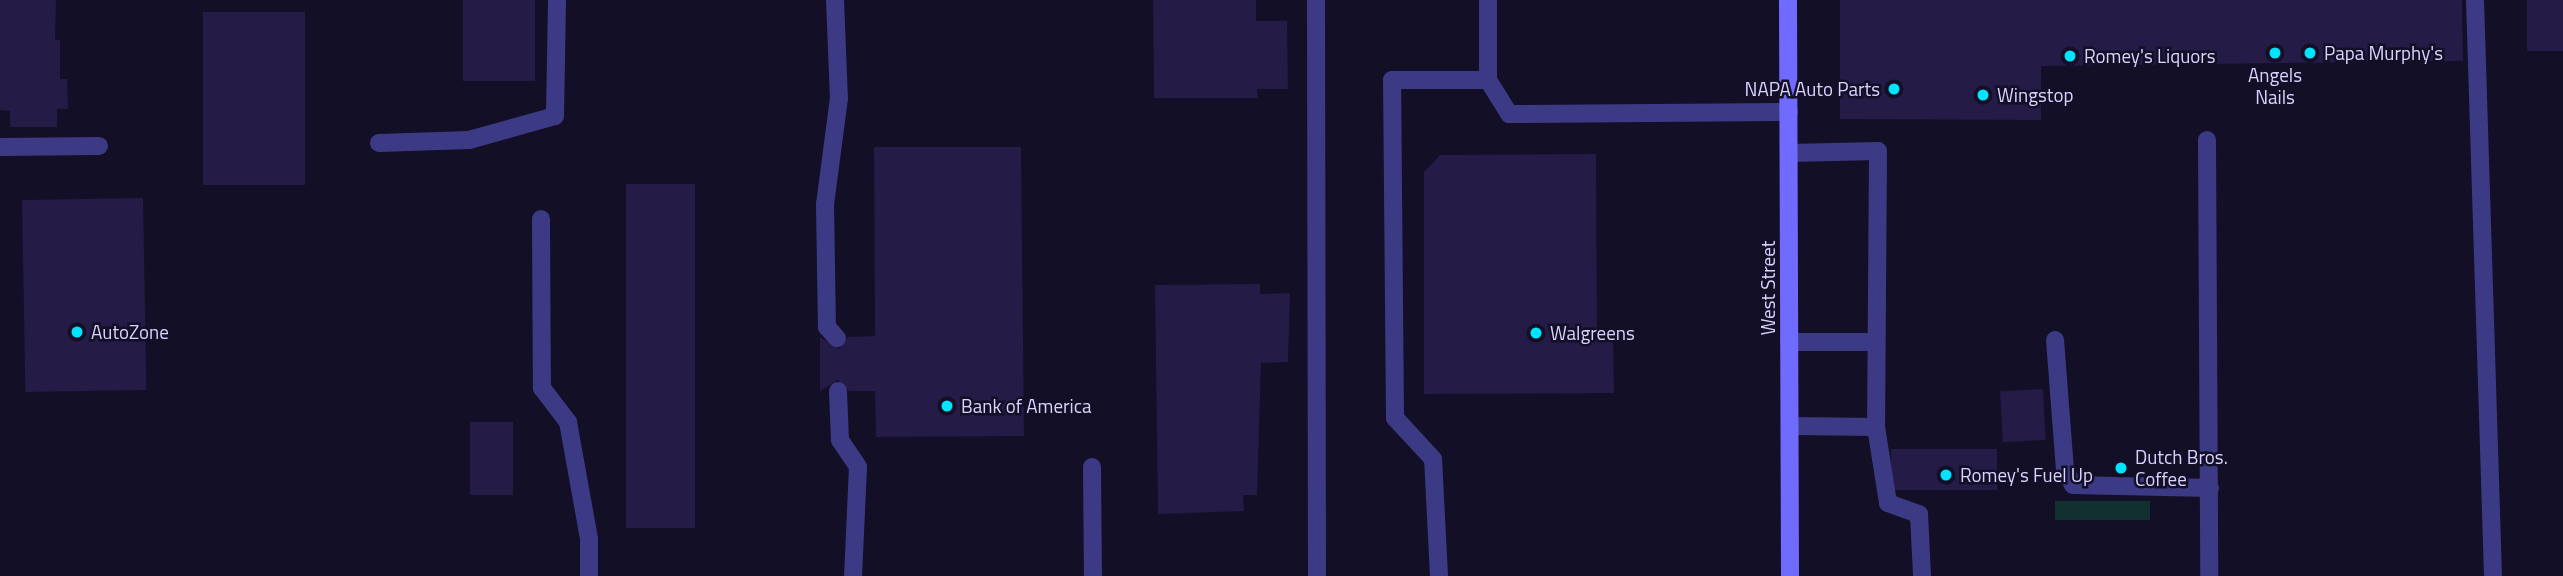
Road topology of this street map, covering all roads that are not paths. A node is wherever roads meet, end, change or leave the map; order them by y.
1 (557, 0) edge
2 (835, 0) edge
3 (1316, 0) edge
4 (1488, 0) edge
5 (1788, 0) edge
6 (2476, 0) edge
7 (1489, 80) junction
8 (1789, 112) junction
9 (2207, 139) dead end
10 (379, 143) dead end
11 (99, 146) dead end
12 (0, 147) edge
13 (1789, 153) junction
14 (541, 219) dead end
15 (837, 338) dead end
16 (2055, 340) dead end
17 (1789, 342) junction
18 (1874, 342) junction
19 (838, 391) dead end
20 (1790, 426) junction
21 (1876, 427) junction
22 (1093, 467) dead end
23 (2210, 488) junction
24 (589, 576) edge
25 (853, 576) edge
26 (1093, 576) edge
27 (1317, 576) edge
28 (1439, 576) edge
29 (1790, 576) edge
30 (1922, 576) edge
31 (2209, 576) edge
32 (2493, 576) edge

1 - 10 lane
2 - 15 lane
3 - 27 lane
4 - 7 lane
5 - 8 main road, West Street
6 - 32 lane
7 - 8 lane
7 - 28 lane
8 - 13 main road, West Street
9 - 23 lane
11 - 12 lane
13 - 17 main road, West Street
13 - 18 lane
14 - 24 lane
16 - 23 lane
17 - 18 lane
17 - 20 main road, West Street
18 - 21 lane
19 - 25 lane
20 - 21 lane
20 - 29 main road, West Street
21 - 30 lane
22 - 26 lane
23 - 31 lane

